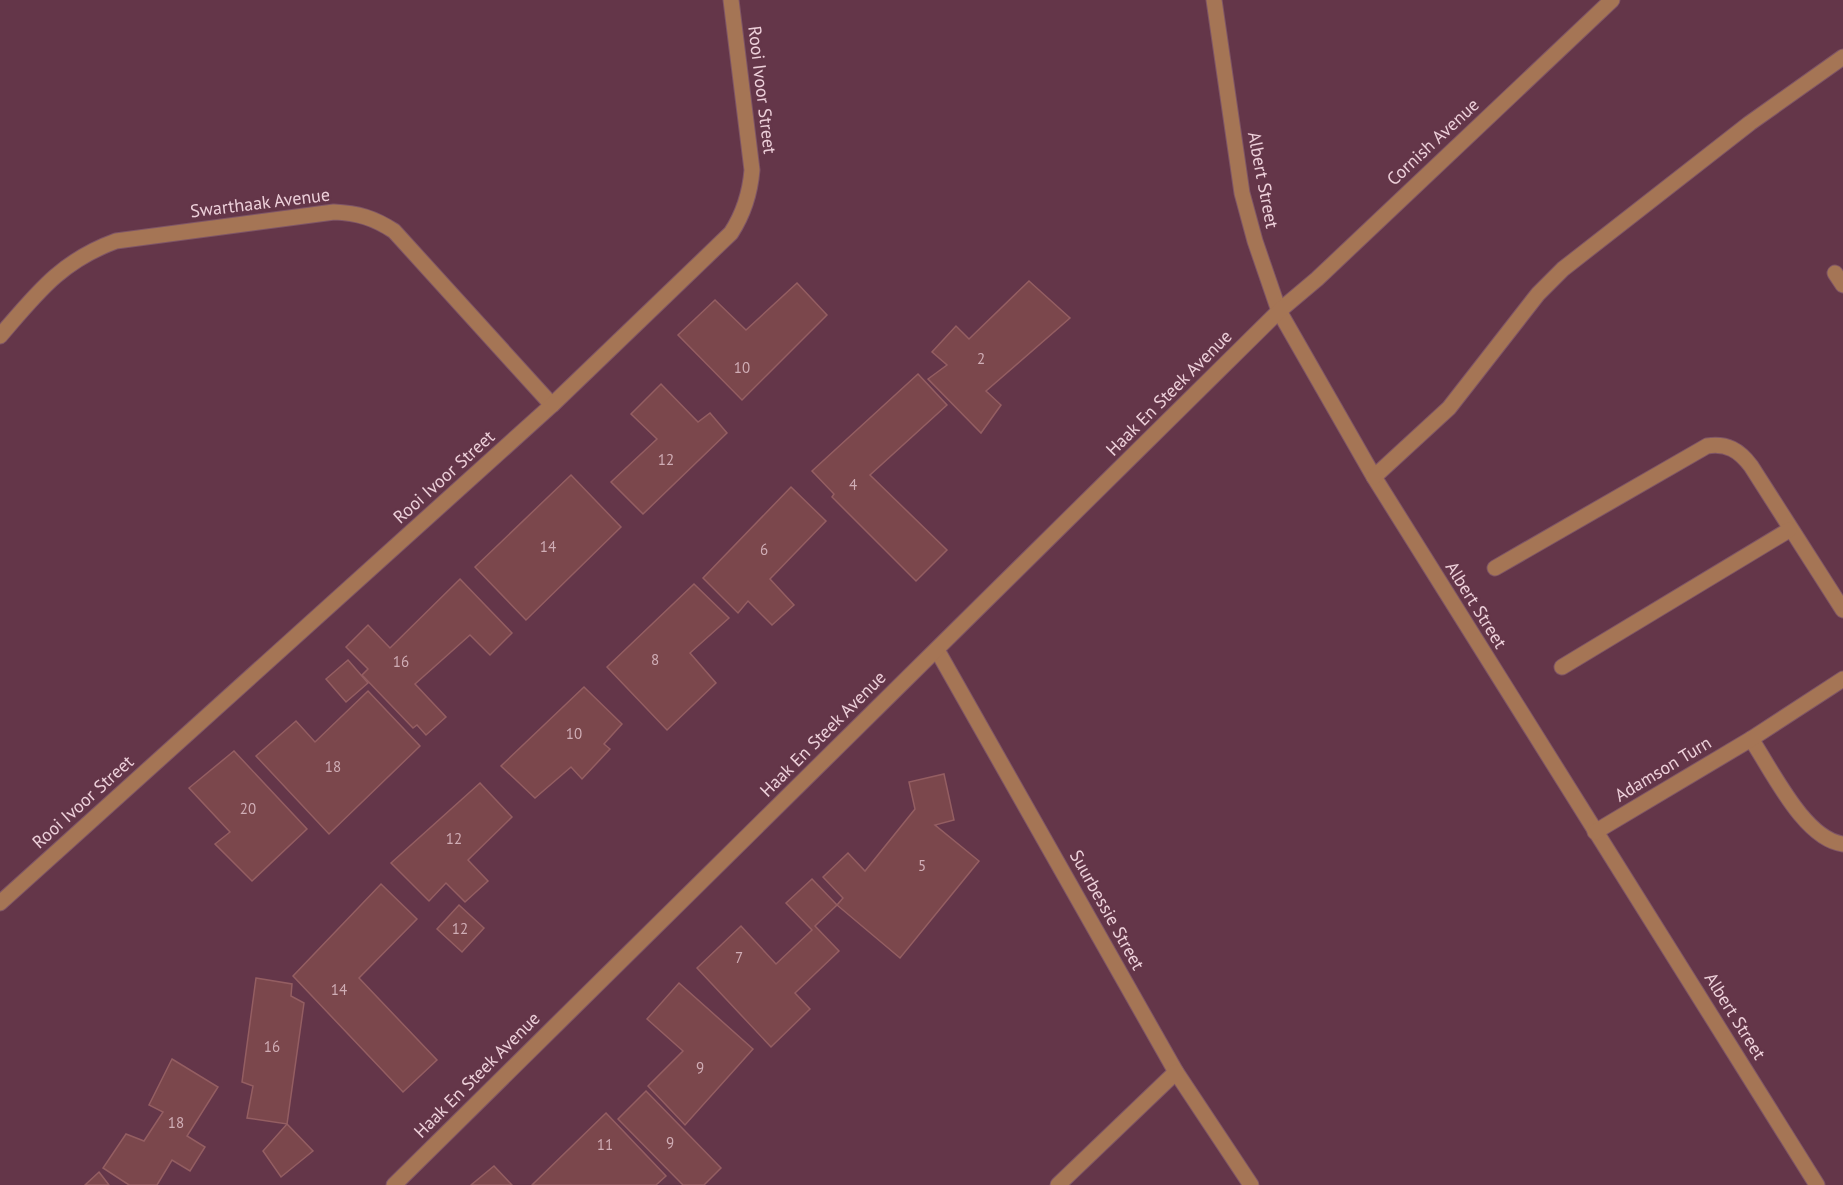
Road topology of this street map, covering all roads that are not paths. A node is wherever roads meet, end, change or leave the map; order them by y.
1 (731, 0) edge
2 (1214, 0) edge
3 (1612, 0) edge
4 (1843, 57) edge
5 (1279, 311) junction
6 (0, 336) edge
7 (552, 405) junction
8 (1374, 477) junction
9 (1789, 530) junction
10 (1496, 568) dead end
11 (1843, 610) edge
12 (937, 650) junction
13 (1562, 667) dead end
14 (1843, 679) edge
15 (1751, 739) junction
16 (1595, 832) junction
17 (1843, 844) edge
18 (0, 903) edge
19 (1176, 1072) junction
20 (394, 1185) edge
21 (1058, 1185) edge
22 (1251, 1185) edge
23 (1817, 1185) edge

1 - 7 street, Rooi Ivoor Street
2 - 5 street, Albert Street
3 - 5 street, Cornish Avenue
4 - 8 street
5 - 8 street, Albert Street
5 - 12 street, Haak En Steek Avenue
6 - 7 street, Swarthaak Avenue
7 - 18 street, Rooi Ivoor Street
8 - 16 street, Albert Street
9 - 10 street
9 - 11 street
9 - 13 street
12 - 19 street, Suurbessie Street
12 - 20 street, Haak En Steek Avenue
14 - 15 street, Adamson Turn
15 - 16 street, Adamson Turn
15 - 17 street
16 - 23 street, Albert Street
19 - 21 street
19 - 22 street, Suurbessie Street

